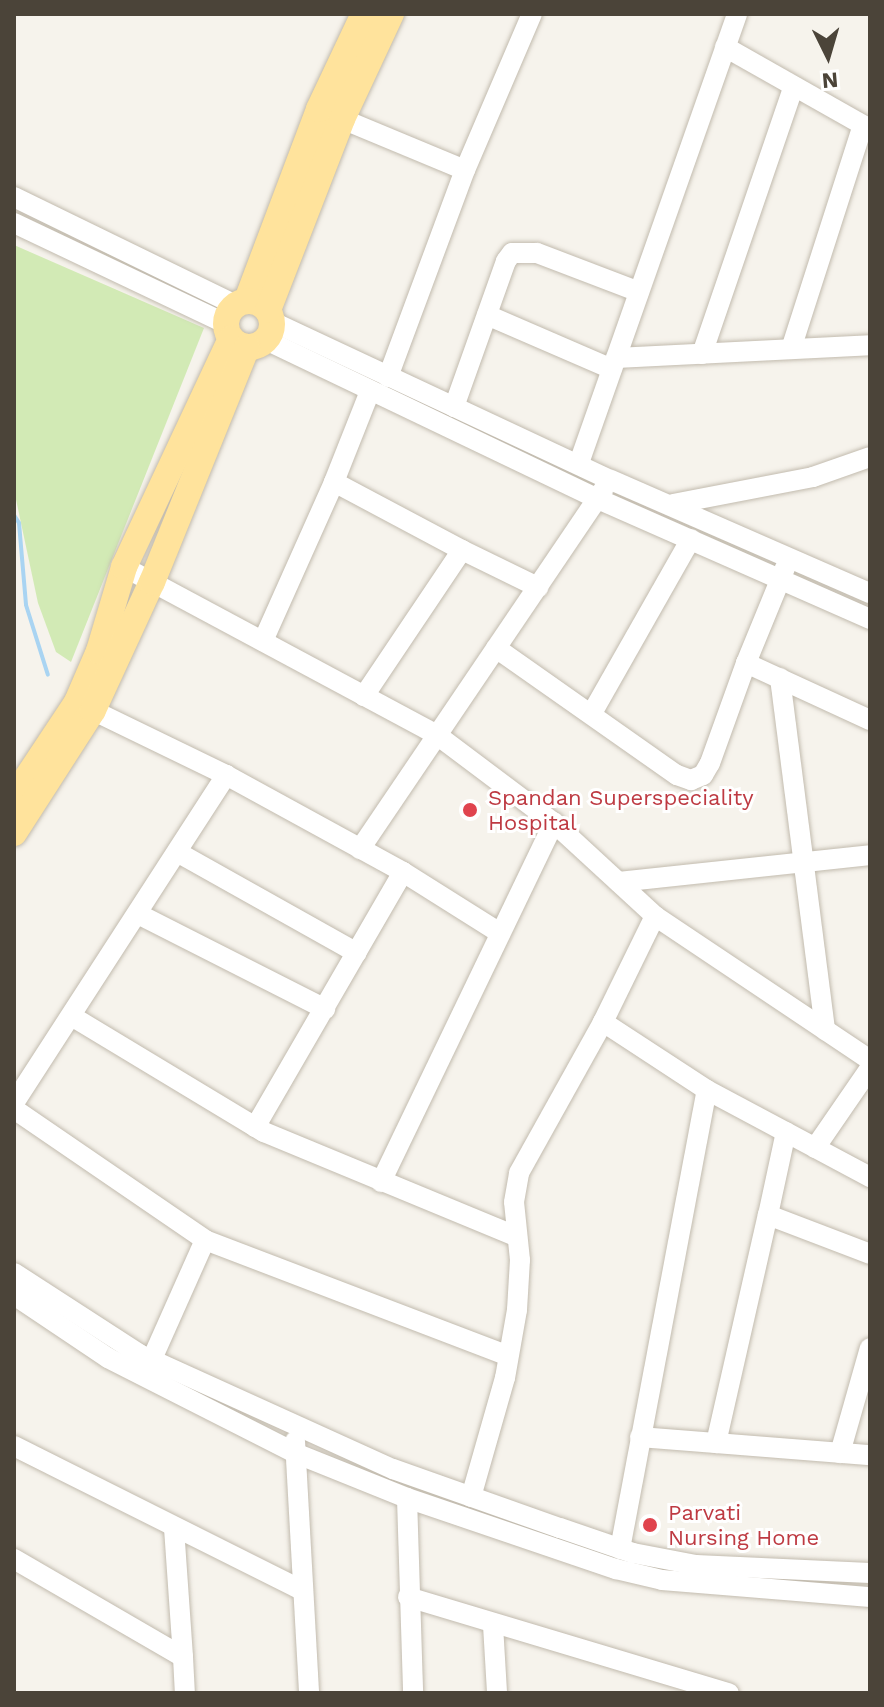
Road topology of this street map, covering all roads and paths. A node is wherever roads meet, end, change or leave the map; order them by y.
1 (364, 14) edge
2 (391, 14) edge
3 (532, 14) edge
4 (737, 14) edge
5 (725, 47) junction
6 (794, 86) junction
7 (330, 114) junction
8 (867, 127) edge
9 (465, 170) junction
10 (14, 197) edge
11 (14, 223) edge
12 (639, 292) junction
13 (487, 315) junction
14 (249, 323) junction
15 (870, 345) edge
16 (791, 349) junction
17 (702, 354) junction
18 (614, 364) junction
19 (388, 377) junction
20 (370, 391) junction
21 (454, 407) junction
22 (870, 457) edge
23 (579, 463) junction
24 (611, 480) junction
25 (334, 482) junction
26 (598, 499) junction
27 (673, 504) junction
28 (691, 539) junction
29 (462, 550) junction
30 (789, 557) junction
31 (124, 567) junction
32 (780, 581) junction
33 (152, 582) junction
34 (538, 587) junction
35 (870, 593) edge
36 (870, 619) edge
37 (263, 641) junction
38 (496, 648) junction
39 (746, 663) junction
40 (780, 678) junction
41 (364, 696) junction
42 (85, 706) junction
43 (592, 713) junction
44 (870, 720) edge
45 (437, 735) junction
46 (226, 775) junction
47 (14, 797) edge
48 (554, 823) junction
49 (14, 833) edge
50 (360, 849) junction
51 (177, 852) junction
52 (870, 855) edge
53 (802, 860) junction
54 (403, 872) junction
55 (619, 882) junction
56 (138, 914) junction
57 (655, 916) junction
58 (500, 933) junction
59 (357, 953) junction
60 (325, 1009) junction
61 (73, 1017) junction
62 (603, 1022) junction
63 (825, 1030) junction
64 (870, 1060) edge
65 (870, 1068) edge
66 (707, 1090) junction
67 (14, 1103) edge
68 (14, 1109) edge
69 (255, 1127) junction
70 (786, 1132) junction
71 (815, 1148) junction
72 (870, 1177) edge
73 (381, 1182) junction
74 (768, 1215) junction
75 (517, 1237) junction
76 (205, 1240) junction
77 (870, 1254) edge
78 (14, 1273) edge
79 (14, 1295) edge
80 (870, 1348) edge
81 (508, 1356) junction
82 (152, 1359) junction
83 (296, 1425) junction
84 (640, 1437) junction
85 (716, 1443) junction
86 (14, 1446) edge
87 (295, 1453) junction
88 (840, 1453) junction
89 (870, 1455) edge
90 (471, 1497) junction
91 (407, 1498) junction
92 (174, 1528) junction
93 (620, 1549) junction
94 (14, 1559) edge
95 (870, 1573) edge
96 (303, 1591) junction
97 (408, 1597) junction
98 (870, 1597) edge
99 (493, 1625) junction
100 (183, 1657) junction
101 (718, 1691) edge
102 (185, 1693) edge
103 (309, 1693) edge
104 (413, 1693) edge
105 (497, 1693) edge

1 - 7 main road
2 - 7 main road
3 - 9 street
4 - 5 street
5 - 6 street
5 - 12 street
6 - 8 street
6 - 17 street
7 - 9 street
7 - 14 main road
8 - 16 street
9 - 19 street
10 - 14 street
11 - 14 street
12 - 13 street
12 - 18 street
13 - 18 street
13 - 21 street
14 - 19 street
14 - 20 street
14 - 31 main road
14 - 33 main road
15 - 16 street
16 - 17 street
17 - 18 street
18 - 23 street
19 - 21 street
20 - 25 street
20 - 26 street
21 - 23 street
22 - 27 street
23 - 24 street
24 - 26 street
24 - 27 street
25 - 29 street
25 - 37 street
26 - 28 street
26 - 34 street
27 - 30 street
28 - 32 street
28 - 43 street
29 - 34 street
29 - 41 street
30 - 32 street
30 - 35 street
31 - 33 street
31 - 42 main road
32 - 36 street
32 - 39 street
33 - 37 street
33 - 42 main road
34 - 38 street
37 - 41 street
38 - 43 street
38 - 45 street
39 - 40 street
39 - 43 street
40 - 44 street
40 - 53 street
41 - 45 street
42 - 46 street
42 - 47 main road
42 - 49 main road
45 - 48 street
45 - 50 street
46 - 50 street
46 - 51 street
48 - 55 street
48 - 58 street
50 - 54 street
51 - 56 street
51 - 59 street
52 - 53 street
53 - 55 street
53 - 63 street
54 - 58 street
54 - 59 street
55 - 57 street
56 - 60 street
56 - 61 street
57 - 62 street
57 - 63 street
58 - 73 street
59 - 60 street
60 - 69 street
61 - 67 street
61 - 69 street
62 - 66 street
62 - 75 street
63 - 64 street
65 - 71 street
66 - 70 street
66 - 84 street
68 - 76 street
69 - 73 street
70 - 71 street
70 - 74 street
71 - 72 street
73 - 75 street
74 - 77 street
74 - 85 street
75 - 81 street
76 - 81 street
76 - 82 street
78 - 82 street
79 - 87 street
80 - 88 street
81 - 90 street
82 - 83 street
83 - 87 street
83 - 90 street
84 - 85 street
84 - 93 street
85 - 88 street
86 - 92 street
87 - 91 street
87 - 96 street
88 - 89 street
90 - 93 street
91 - 97 street
91 - 98 street
92 - 96 street
92 - 100 street
93 - 95 street
94 - 100 street
96 - 103 street
97 - 99 street
97 - 104 street
99 - 101 street
99 - 105 street
100 - 102 street

